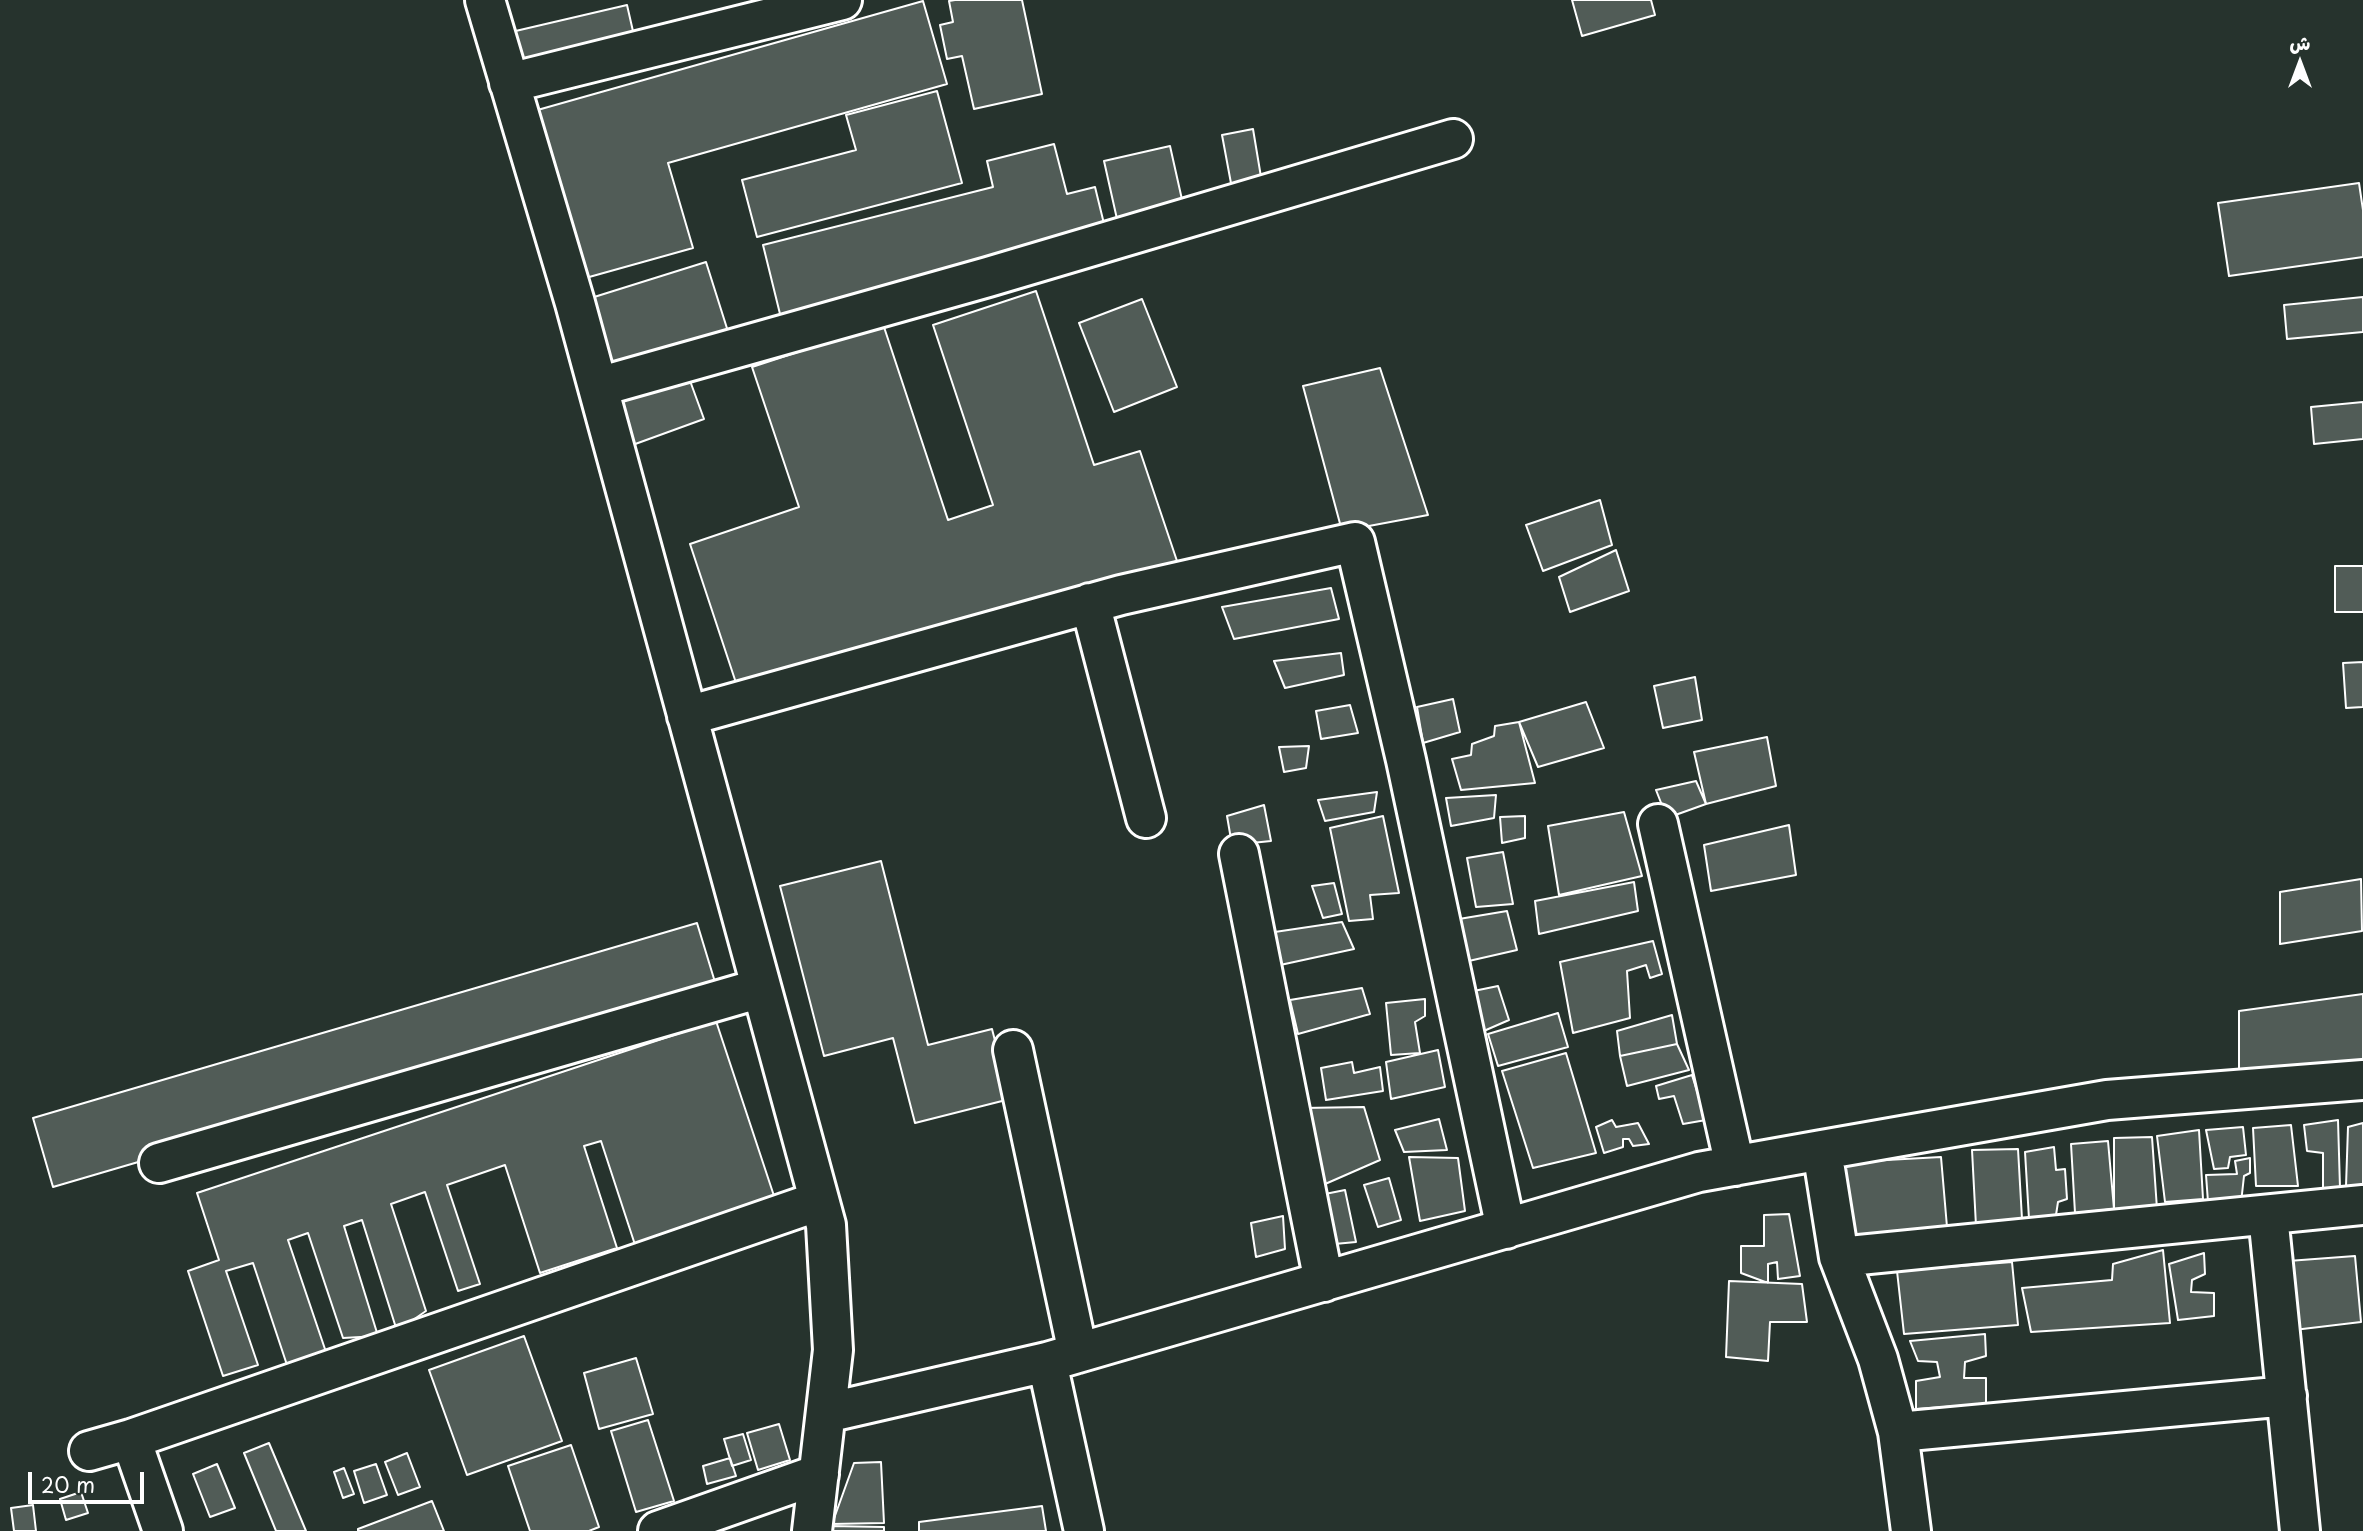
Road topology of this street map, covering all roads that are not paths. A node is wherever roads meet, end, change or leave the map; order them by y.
1 (485, 0) edge
2 (842, 0) edge
3 (509, 83) junction
4 (1453, 139) dead end
5 (598, 387) junction
6 (1090, 603) junction
7 (687, 716) junction
8 (1146, 818) dead end
9 (1658, 824) dead end
10 (1239, 854) dead end
11 (761, 988) junction
12 (1013, 1049) dead end
13 (2363, 1080) edge
14 (1822, 1150) junction
15 (159, 1163) dead end
16 (1735, 1166) junction
17 (819, 1201) junction
18 (2363, 1205) edge
19 (2268, 1214) junction
20 (1506, 1229) junction
21 (1839, 1257) junction
22 (1324, 1282) junction
23 (1062, 1358) junction
24 (2287, 1396) junction
25 (826, 1413) junction
26 (1898, 1432) junction
27 (131, 1440) junction
28 (89, 1451) dead end
29 (819, 1474) junction
30 (163, 1531) edge
31 (658, 1531) edge
32 (813, 1531) edge
33 (1084, 1531) edge
34 (1911, 1531) edge
35 (2301, 1531) edge

1 - 3 street
2 - 3 street
3 - 5 street
4 - 5 street
5 - 7 street
6 - 7 street
6 - 8 street
6 - 20 street
7 - 11 street
9 - 16 street
10 - 22 street
11 - 15 street
11 - 17 street
12 - 23 street
13 - 14 street
14 - 16 street
14 - 21 street
16 - 20 street
17 - 25 street
17 - 27 street
18 - 19 street
19 - 21 street
19 - 24 street
20 - 22 street
21 - 26 street
22 - 23 street
23 - 25 street
23 - 33 street
24 - 26 street
24 - 35 street
25 - 29 street
26 - 34 street
27 - 28 street
27 - 30 street
29 - 31 street
29 - 32 street

